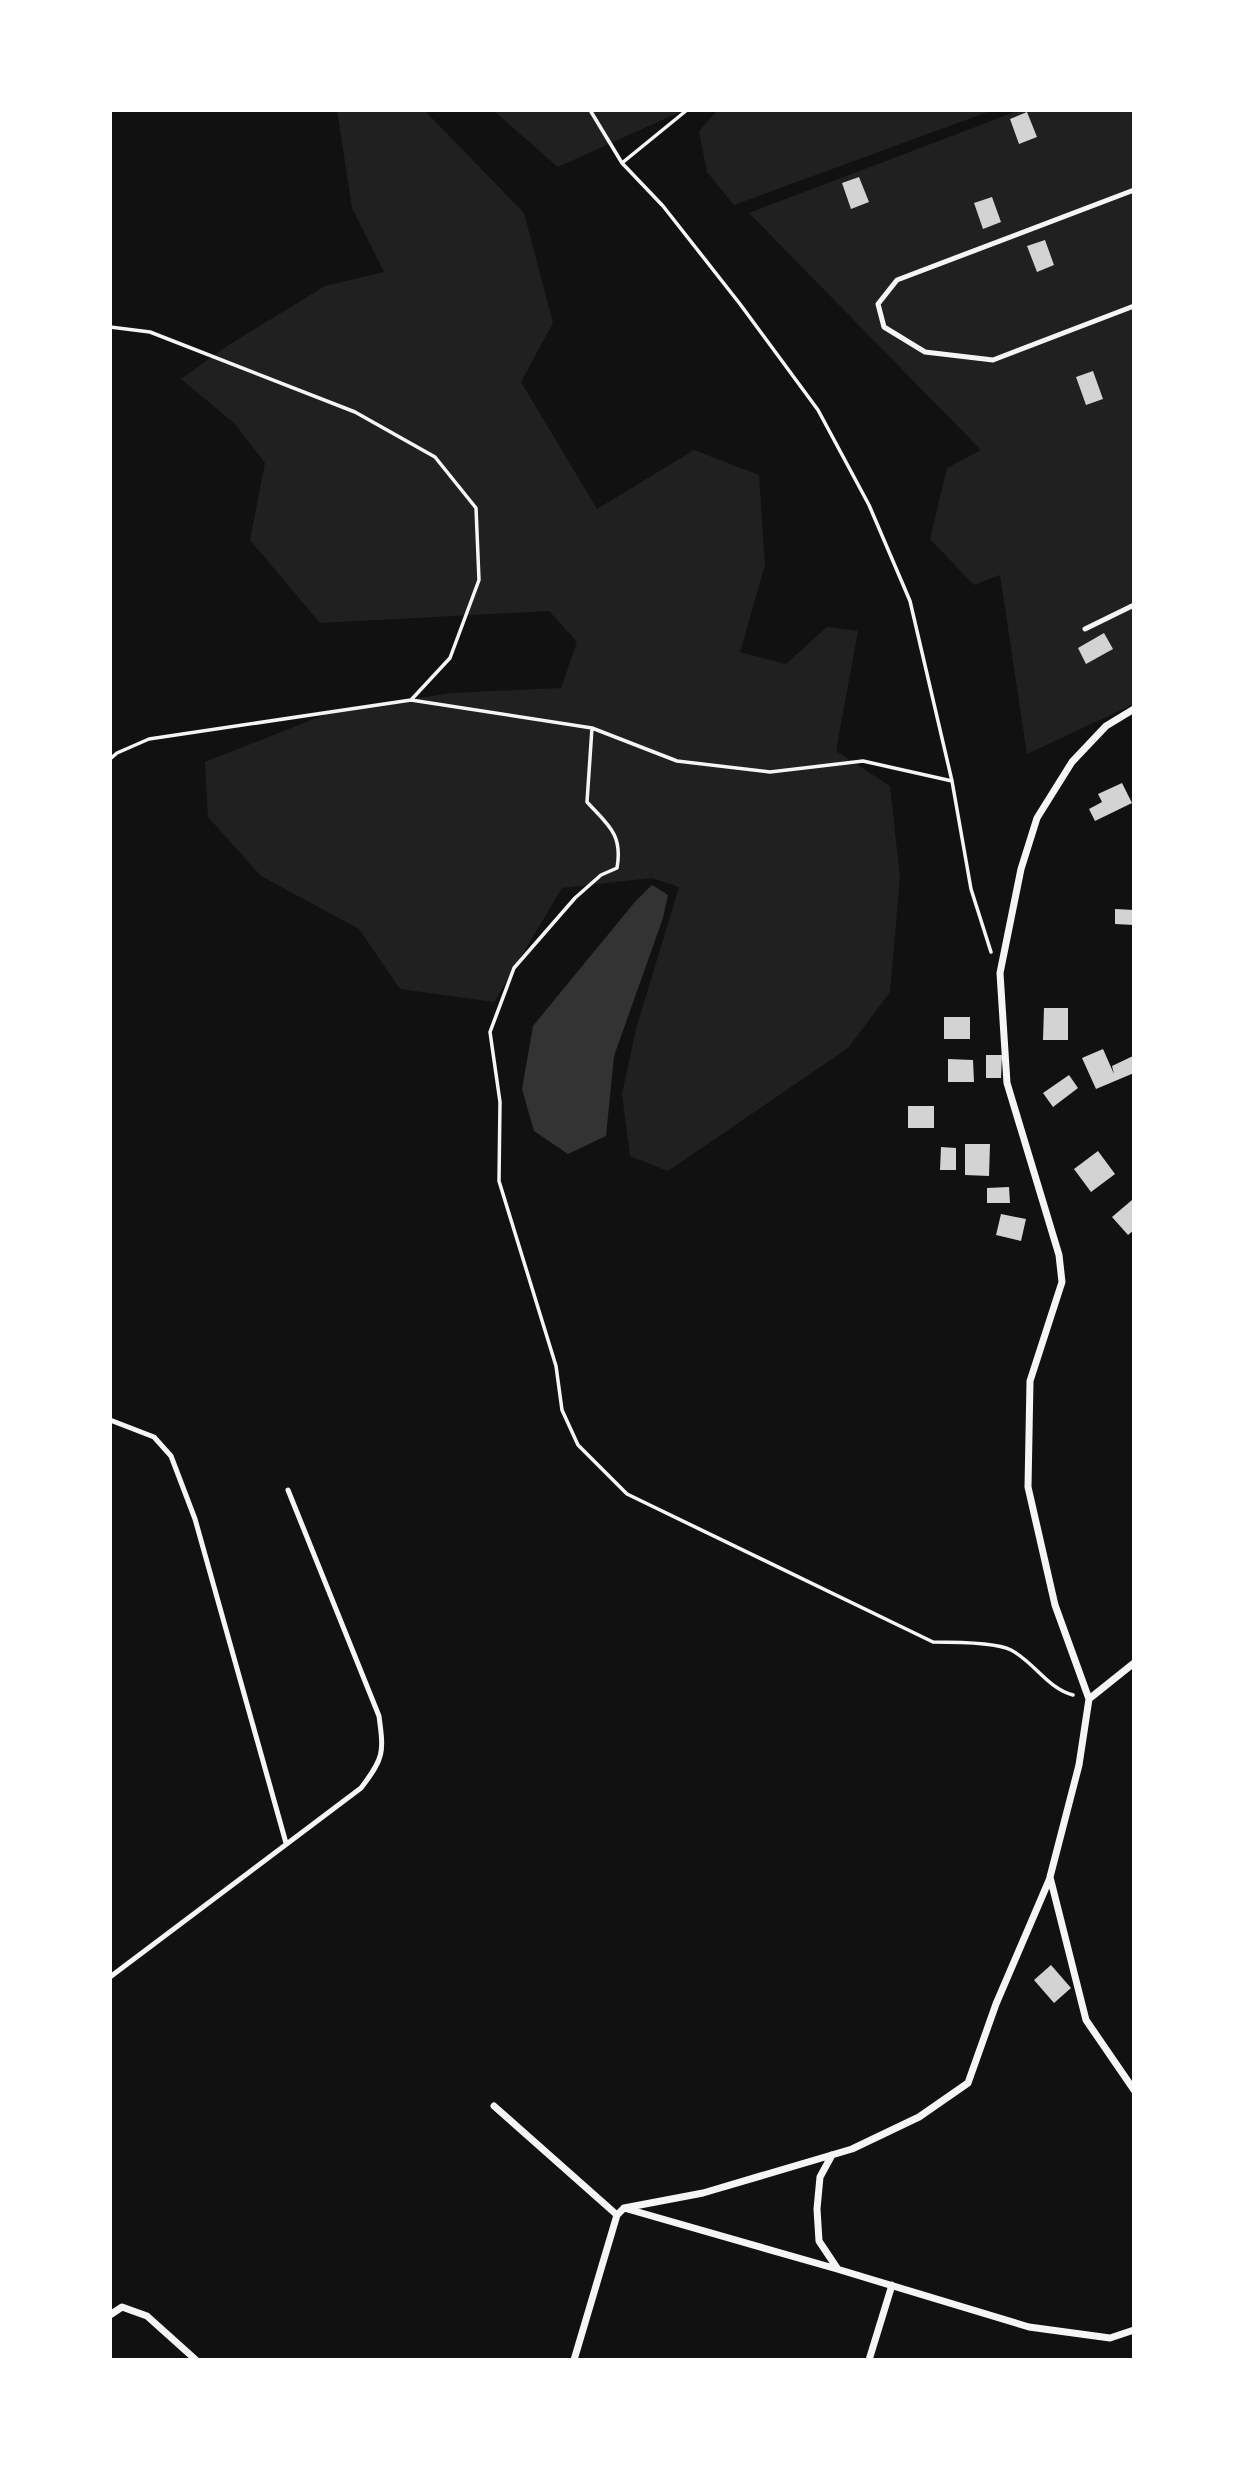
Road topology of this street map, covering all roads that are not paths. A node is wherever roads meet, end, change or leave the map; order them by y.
1 (1134, 190) edge
2 (1134, 306) edge
3 (1134, 605) edge
4 (1085, 629) dead end
5 (1134, 709) edge
6 (110, 1420) edge
7 (288, 1490) dead end
8 (1134, 1663) edge
9 (1089, 1699) junction
10 (286, 1843) junction
11 (1051, 1877) junction
12 (110, 1977) edge
13 (1134, 2090) edge
14 (494, 2106) dead end
15 (832, 2155) junction
16 (625, 2208) junction
17 (617, 2215) junction
18 (837, 2269) junction
19 (892, 2285) junction
20 (110, 2315) edge
21 (1134, 2330) edge
22 (196, 2360) edge
23 (574, 2360) edge
24 (869, 2360) edge

1 - 2 lane
3 - 4 lane
5 - 9 street
6 - 10 lane
7 - 10 lane
8 - 9 street
9 - 11 street
10 - 12 lane
11 - 13 street
11 - 15 street
14 - 17 street
15 - 16 street
15 - 18 street
16 - 17 street
16 - 18 street
17 - 23 street
18 - 19 street
19 - 21 street
19 - 24 street
20 - 22 street

